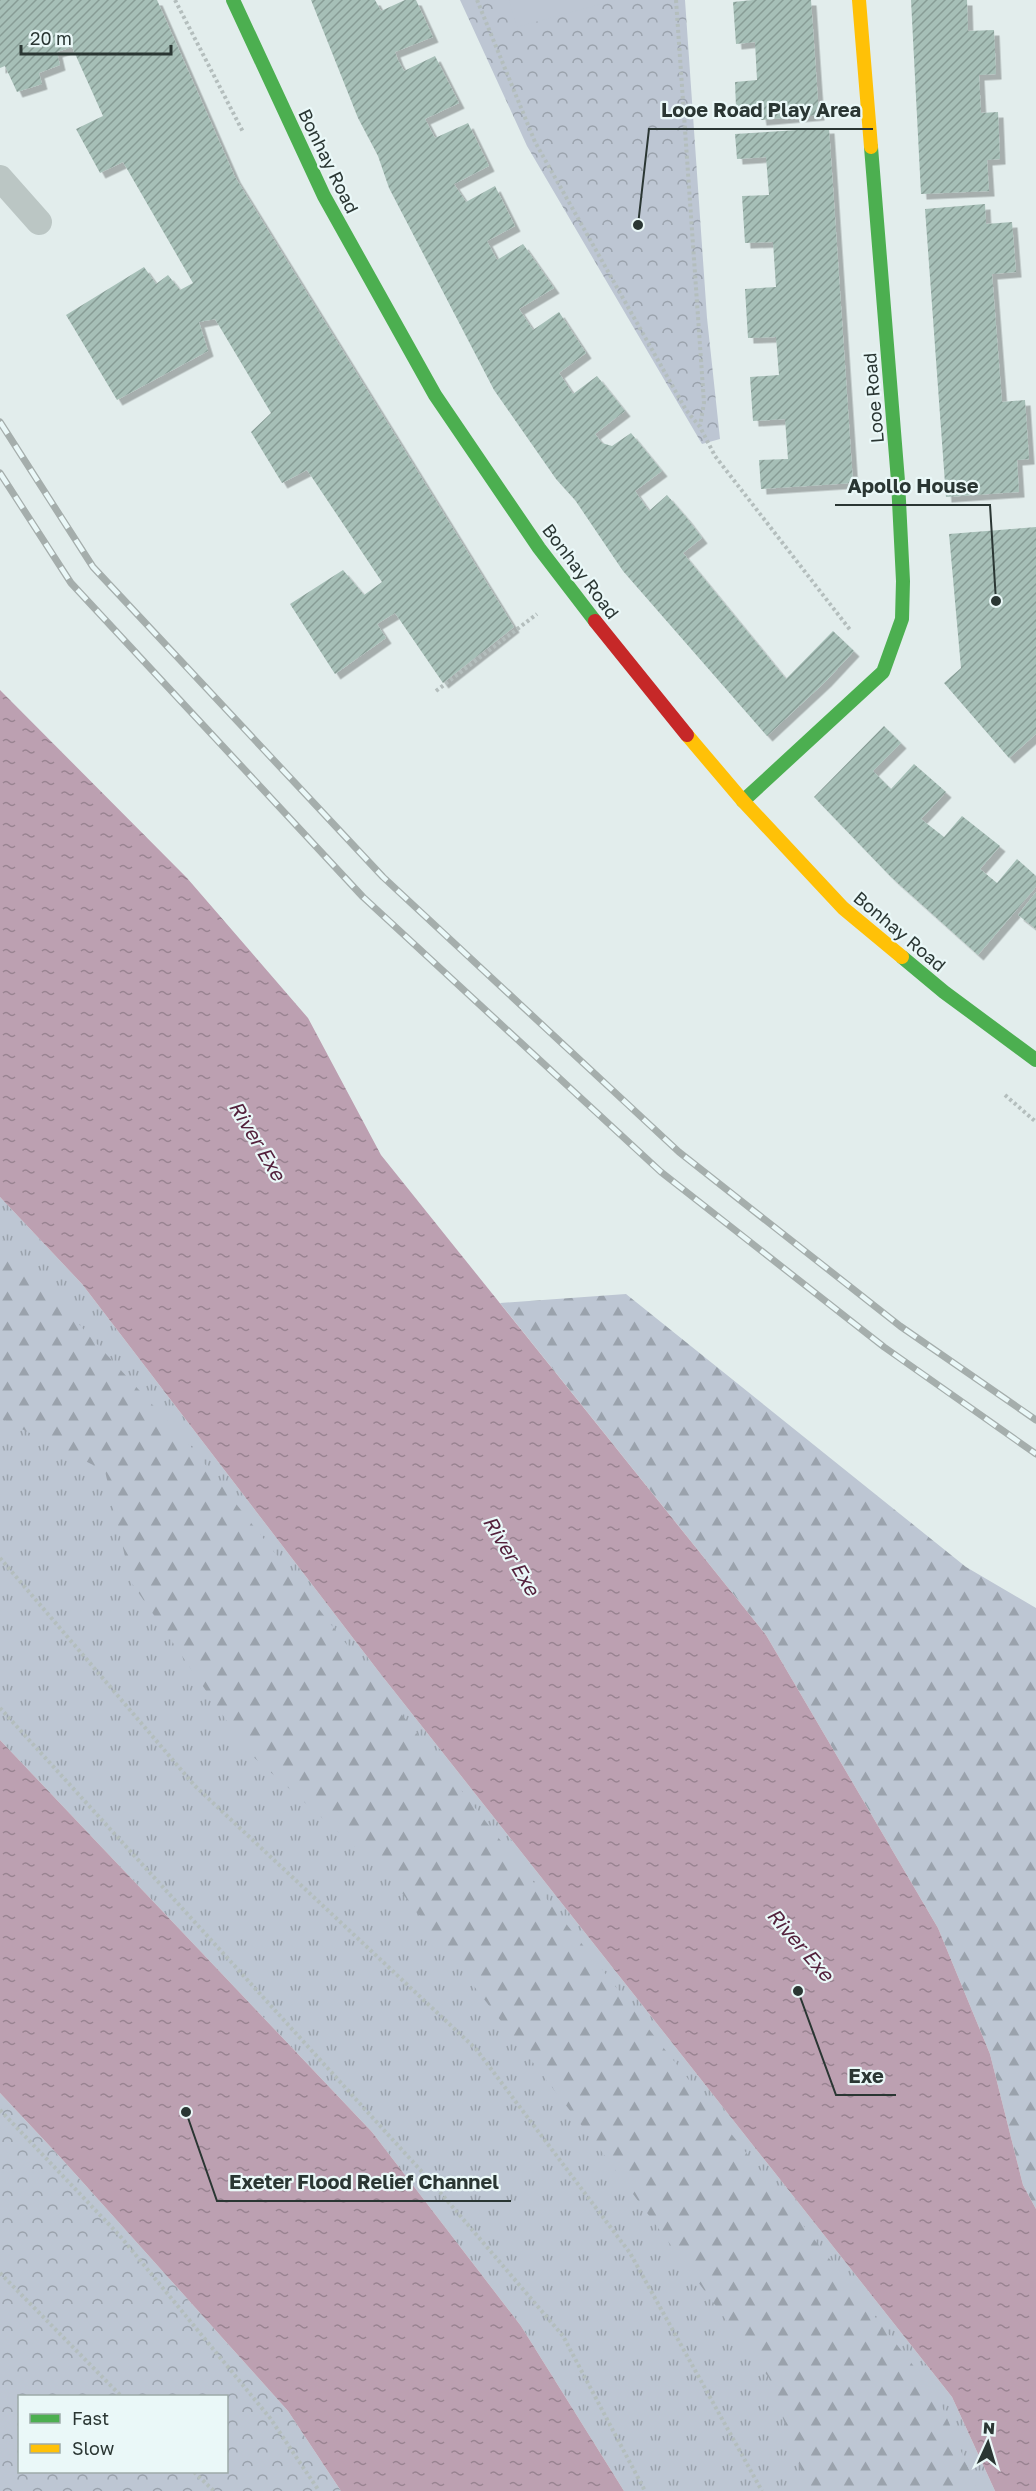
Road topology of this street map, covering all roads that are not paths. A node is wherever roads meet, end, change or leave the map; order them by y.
1 (232, 0) edge
2 (859, 0) edge
3 (0, 178) edge
4 (39, 222) dead end
5 (743, 801) junction
6 (1036, 1060) edge

1 - 5 main road, Bonhay Road
2 - 5 main road, Looe Road
3 - 4 lane
5 - 6 main road, Bonhay Road

